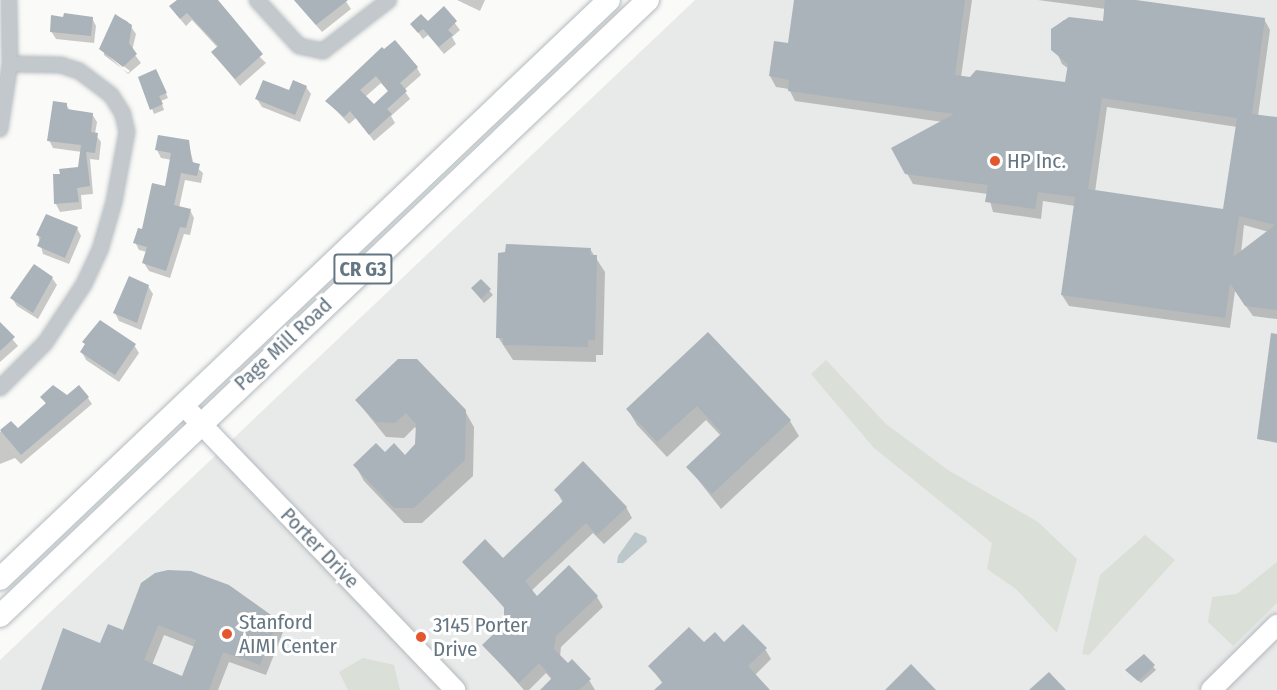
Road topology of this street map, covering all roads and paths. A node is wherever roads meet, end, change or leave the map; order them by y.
1 (9, 0) edge
2 (257, 0) edge
3 (389, 0) edge
4 (609, 0) edge
5 (643, 2) edge
6 (10, 64) junction
7 (0, 129) edge
8 (0, 388) edge
9 (184, 406) junction
10 (200, 423) junction
11 (0, 579) edge
12 (0, 616) edge
13 (1277, 625) edge
14 (455, 690) edge
15 (1211, 690) edge

1 - 6 street
2 - 3 street
4 - 9 main road, Page Mill Road / CR G3
5 - 10 main road, Page Mill Road / CR G3
6 - 7 street
6 - 8 street
9 - 10 street, Porter Drive
9 - 11 main road, Page Mill Road / CR G3
10 - 12 main road, Page Mill Road / CR G3
10 - 14 street, Porter Drive
13 - 15 street

